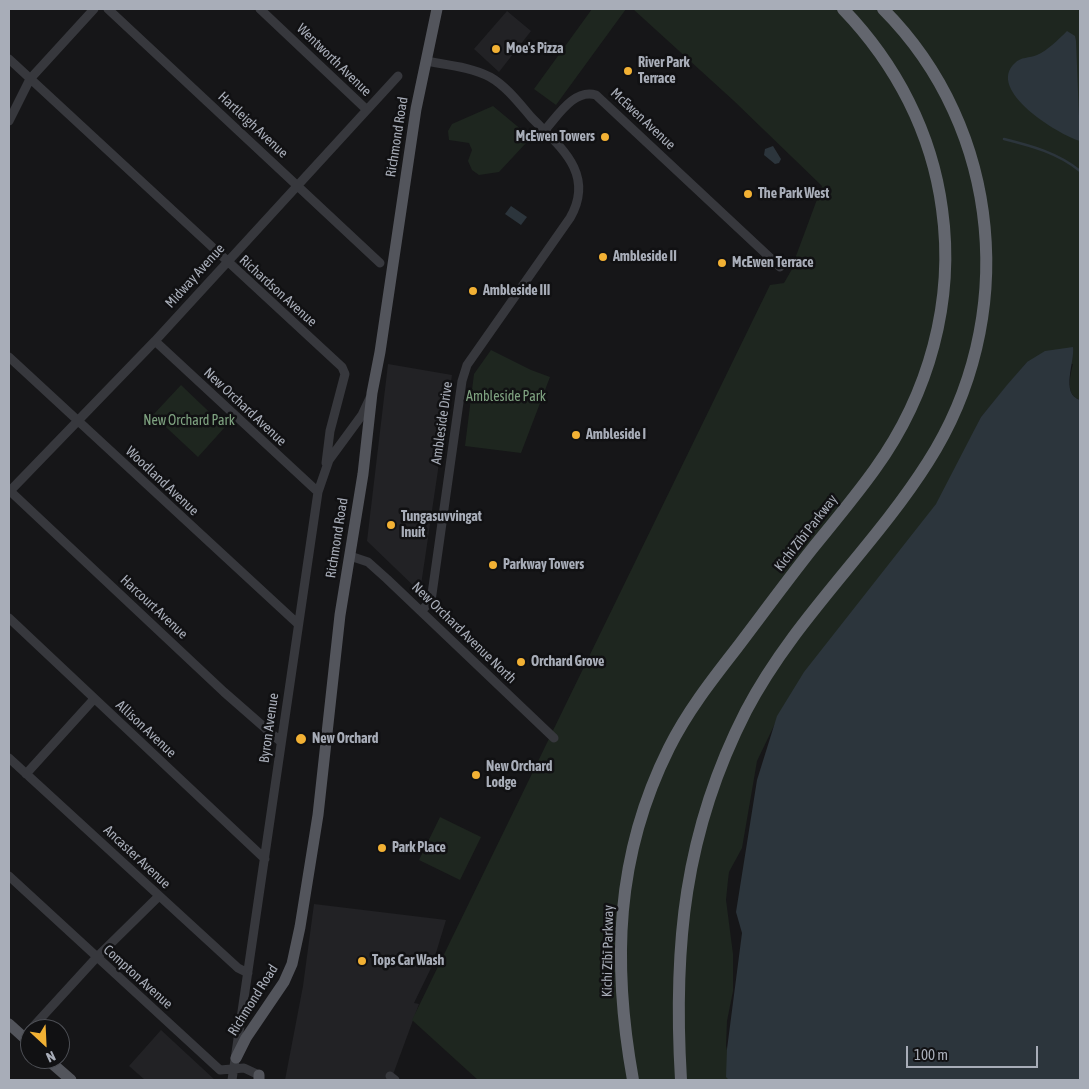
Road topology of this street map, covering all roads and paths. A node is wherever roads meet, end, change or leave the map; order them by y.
1 (94, 9) edge
2 (108, 9) edge
3 (260, 9) edge
4 (437, 9) edge
5 (843, 9) edge
6 (882, 9) edge
7 (9, 59) edge
8 (426, 61) junction
9 (398, 76) dead end
10 (30, 79) junction
11 (367, 110) junction
12 (9, 121) edge
13 (544, 131) junction
14 (297, 185) junction
15 (226, 262) junction
16 (380, 263) dead end
17 (780, 267) dead end
18 (155, 341) junction
19 (9, 357) edge
20 (372, 393) junction
21 (77, 421) junction
22 (324, 470) junction
23 (9, 491) edge
24 (318, 492) junction
25 (350, 556) junction
26 (421, 611) junction
27 (9, 618) edge
28 (298, 624) junction
29 (94, 699) junction
30 (554, 738) dead end
31 (280, 741) junction
32 (9, 758) edge
33 (26, 774) junction
34 (265, 859) junction
35 (9, 876) edge
36 (159, 896) junction
37 (96, 958) junction
38 (248, 973) junction
39 (43, 1019) edge
40 (9, 1024) edge
41 (20, 1030) edge
42 (235, 1063) junction
43 (58, 1069) edge
44 (259, 1078) edge
45 (71, 1080) edge
46 (232, 1080) edge
47 (633, 1080) edge
48 (681, 1080) edge

1 - 10 street
2 - 14 street, Hartleigh Avenue
3 - 11 street, Wentworth Avenue
4 - 8 main road, Richmond Road
5 - 47 highway, Kichi Zībī Parkway
6 - 48 highway
7 - 10 street, Richardson Avenue
8 - 13 street
8 - 20 main road, Richmond Road
9 - 11 street, Midway Avenue
10 - 12 street
10 - 15 street, Richardson Avenue
11 - 14 street, Midway Avenue
13 - 17 street, McEwen Avenue
13 - 26 street, Ambleside Drive
14 - 15 street, Midway Avenue
14 - 16 street, Hartleigh Avenue
15 - 18 street, Midway Avenue
15 - 22 street, Richardson Avenue
18 - 21 street, Midway Avenue
18 - 24 street, New Orchard Avenue
19 - 21 street, Woodland Avenue
20 - 22 street, Byron Avenue
20 - 25 main road, Richmond Road
21 - 23 street, Midway Avenue
21 - 28 street, Woodland Avenue
22 - 24 street, Byron Avenue
23 - 31 street, Harcourt Avenue
24 - 28 street, Byron Avenue
25 - 26 street, New Orchard Avenue North
25 - 42 main road, Richmond Road
26 - 30 street, New Orchard Avenue North
27 - 29 street, Allison Avenue
28 - 31 street, Byron Avenue
29 - 33 street
29 - 34 street, Allison Avenue
31 - 34 street, Byron Avenue
32 - 33 street, Ancaster Avenue
33 - 36 street, Ancaster Avenue
34 - 38 street, Byron Avenue
35 - 37 street, Compton Avenue
36 - 37 street
36 - 38 street, Ancaster Avenue
37 - 39 street
37 - 42 street, Compton Avenue
38 - 42 street, Byron Avenue
40 - 41 main road
42 - 44 street, Compton Avenue
42 - 46 street, Byron Avenue
43 - 45 main road

